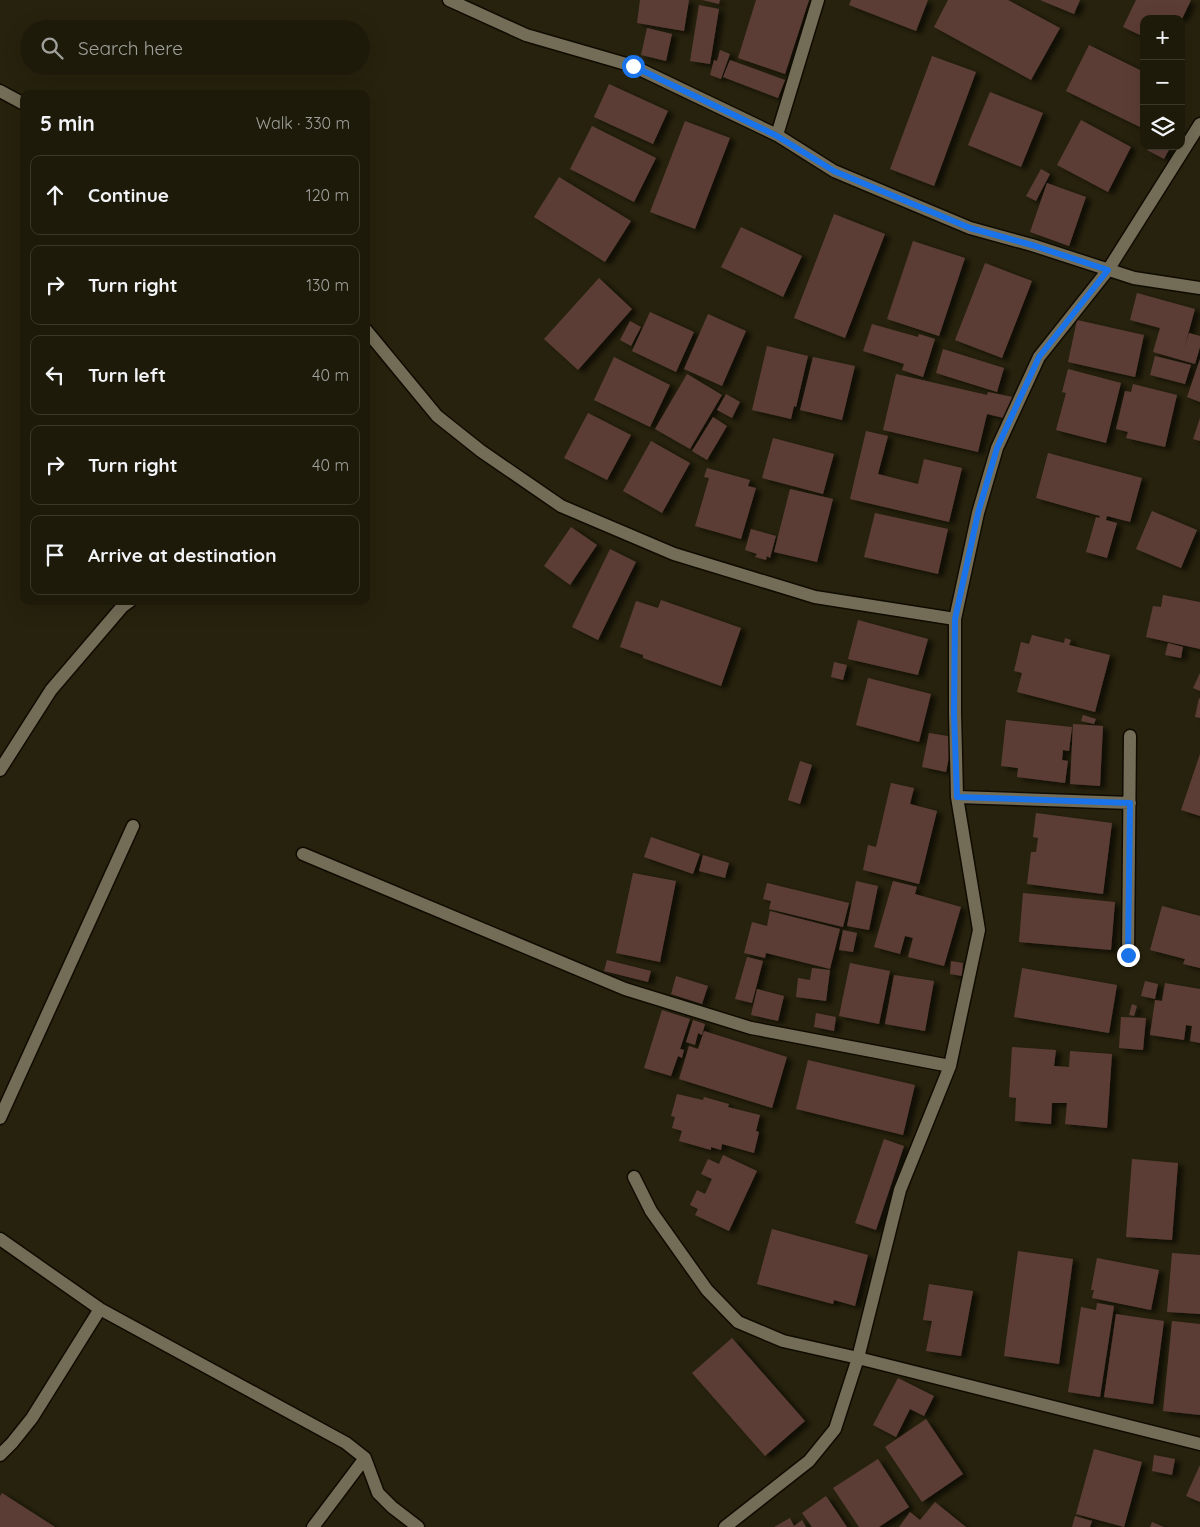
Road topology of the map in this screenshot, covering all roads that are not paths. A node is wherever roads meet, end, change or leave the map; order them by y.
1 (449, 0) edge
2 (818, 0) edge
3 (0, 90) edge
4 (20, 102) edge
5 (1200, 124) edge
6 (777, 136) junction
7 (1108, 270) junction
8 (1200, 288) edge
9 (370, 340) edge
10 (125, 605) edge
11 (955, 619) junction
12 (1130, 736) dead end
13 (0, 770) edge
14 (957, 797) junction
15 (1130, 803) junction
16 (133, 826) dead end
17 (303, 854) dead end
18 (1128, 955) dead end
19 (950, 1066) junction
20 (0, 1118) edge
21 (634, 1177) dead end
22 (0, 1239) edge
23 (100, 1308) junction
24 (858, 1358) junction
25 (1200, 1444) edge
26 (0, 1455) edge
27 (365, 1458) junction
28 (314, 1527) edge
29 (418, 1527) edge
30 (725, 1527) edge

1 - 6 street
2 - 6 street
3 - 4 street
5 - 7 street
6 - 7 street
7 - 8 street
7 - 11 street
9 - 11 street
10 - 13 street
11 - 14 street
12 - 15 street
14 - 15 street
14 - 19 street
15 - 18 street
16 - 20 street
17 - 19 street
19 - 24 street
21 - 24 street
22 - 23 street
23 - 26 street
23 - 27 street
24 - 25 street
24 - 30 street
27 - 28 street
27 - 29 street

